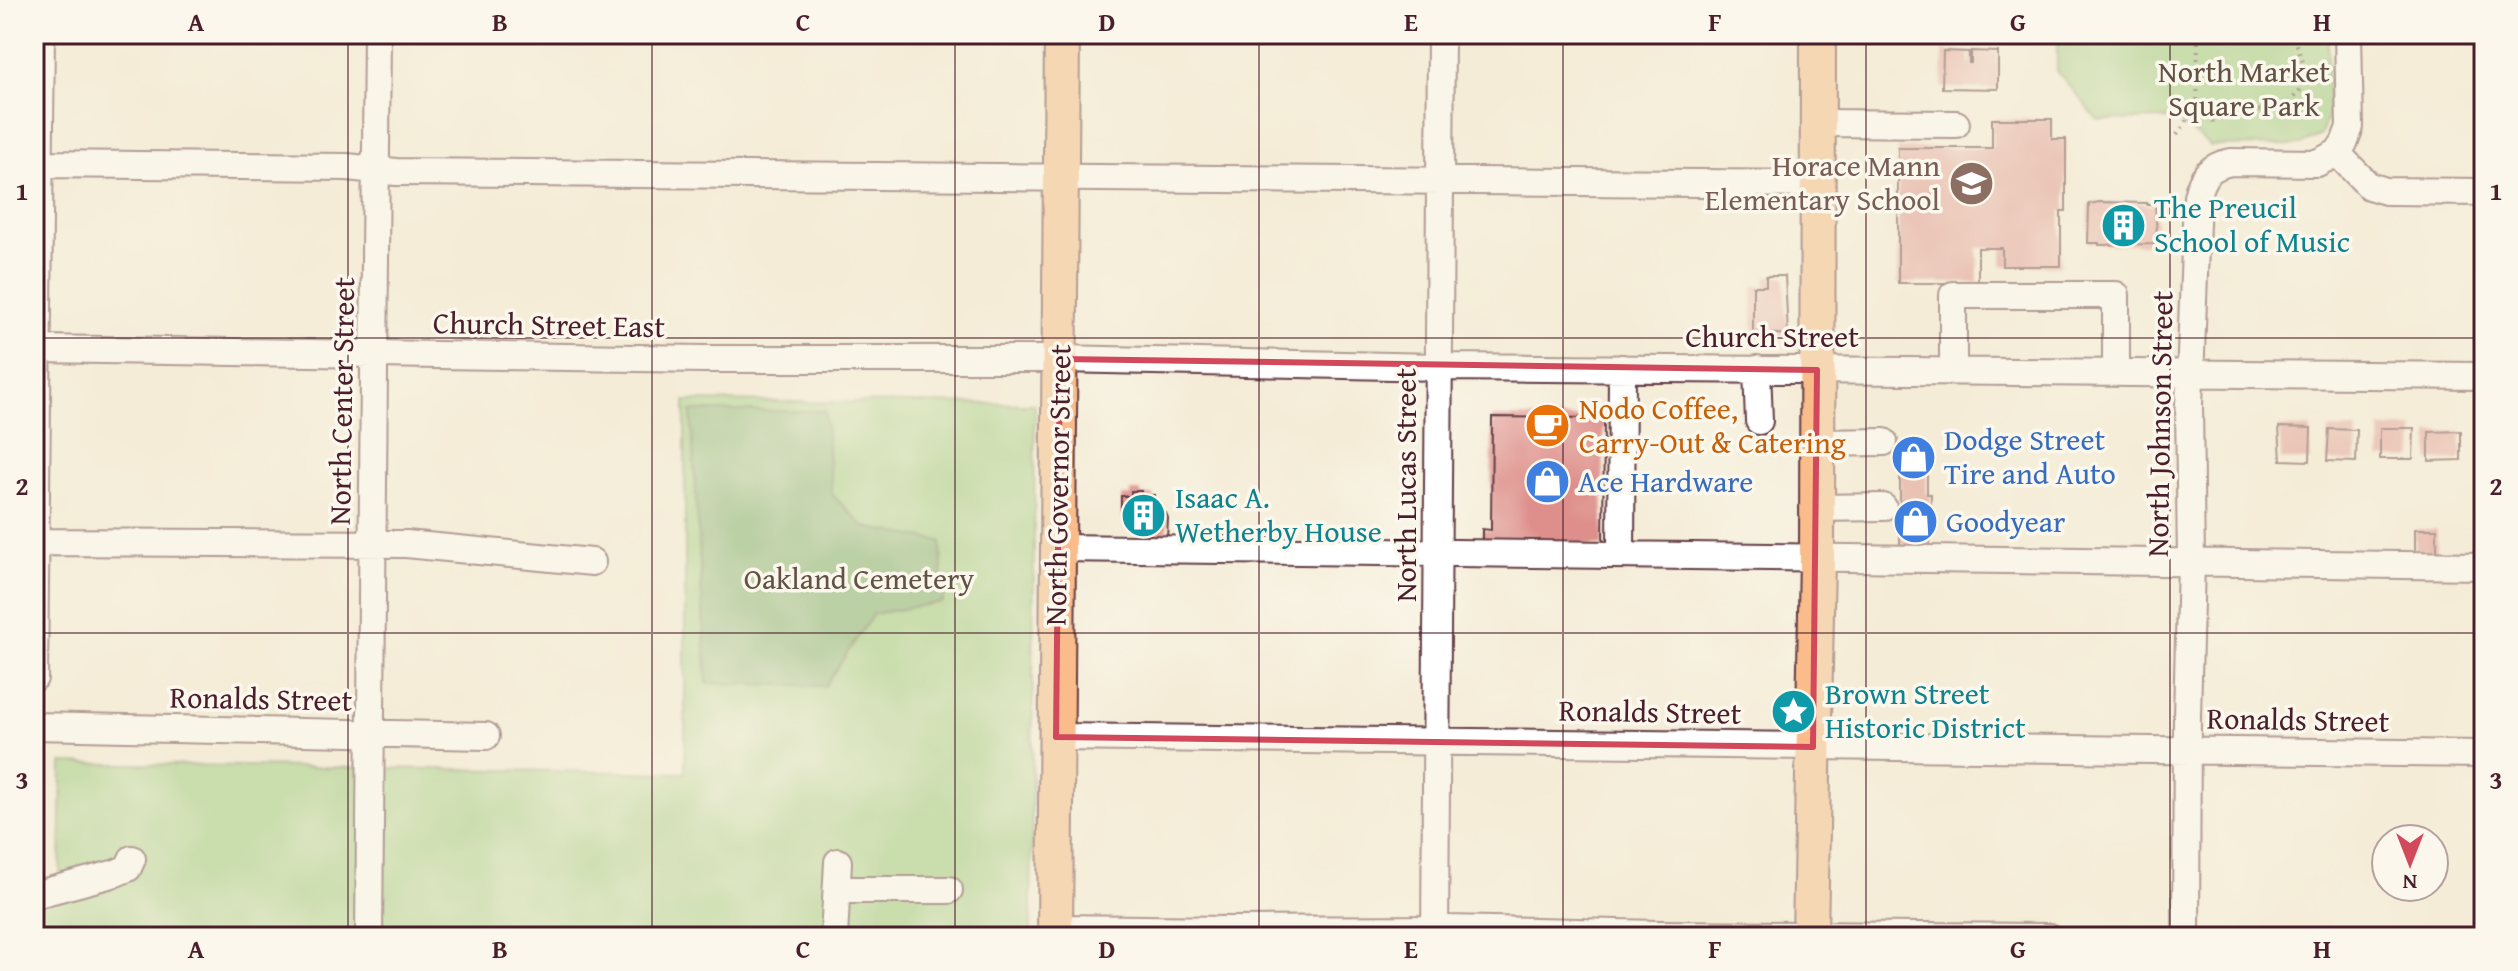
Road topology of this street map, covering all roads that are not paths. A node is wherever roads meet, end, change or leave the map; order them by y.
1 (41, 34) edge
2 (377, 34) edge
3 (1062, 34) edge
4 (1441, 34) edge
5 (1818, 34) edge
6 (2348, 34) edge
7 (1818, 123) junction
8 (1956, 124) dead end
9 (2337, 153) junction
10 (40, 164) junction
11 (376, 169) junction
12 (1061, 177) junction
13 (1440, 180) junction
14 (1817, 184) junction
15 (2484, 192) edge
16 (38, 349) junction
17 (374, 354) junction
18 (1060, 359) junction
19 (1439, 367) junction
20 (1622, 368) junction
21 (1757, 369) junction
22 (1817, 370) junction
23 (1953, 371) junction
24 (2116, 373) junction
25 (2190, 374) junction
26 (2484, 376) edge
27 (1759, 421) dead end
28 (1884, 442) dead end
29 (1817, 443) junction
30 (1883, 507) dead end
31 (1817, 508) junction
32 (36, 542) edge
33 (372, 544) junction
34 (1058, 548) junction
35 (1437, 554) junction
36 (1621, 554) junction
37 (1817, 558) junction
38 (592, 562) dead end
39 (2191, 563) junction
40 (2484, 566) edge
41 (35, 597) edge
42 (34, 678) edge
43 (34, 726) edge
44 (370, 733) junction
45 (486, 736) dead end
46 (1056, 737) junction
47 (1436, 743) junction
48 (1813, 747) junction
49 (2187, 751) junction
50 (2484, 754) edge
51 (132, 859) dead end
52 (838, 862) dead end
53 (837, 890) junction
54 (949, 890) dead end
55 (34, 895) edge
56 (1055, 932) edge
57 (1435, 933) edge
58 (1810, 936) edge
59 (369, 937) edge
60 (834, 937) edge
61 (2049, 937) edge
62 (2186, 937) edge

1 - 10 street
2 - 11 street, North Center Street
3 - 12 main road, North Governor Street
4 - 13 street, North Lucas Street
5 - 7 main road
6 - 9 street
7 - 8 street
7 - 14 main road
9 - 15 street
9 - 25 street, North Johnson Street
10 - 11 street
10 - 16 street
11 - 12 street
11 - 17 street, North Center Street
12 - 13 street
12 - 18 main road, North Governor Street
13 - 14 street
13 - 19 street, North Lucas Street
14 - 22 main road
16 - 17 street, Church Street East
16 - 32 street
17 - 18 street, Church Street East
17 - 33 street, North Center Street
18 - 19 street, Church Street
18 - 34 main road, North Governor Street
19 - 20 street, Church Street
19 - 35 street, North Lucas Street
20 - 21 street, Church Street
20 - 36 street
21 - 22 street, Church Street
21 - 27 street
22 - 23 street, Church Street
22 - 29 main road
23 - 24 street, Church Street
23 - 24 street
24 - 25 street, Church Street
25 - 26 street, Church Street
25 - 39 street, North Johnson Street
28 - 29 street
29 - 31 main road
30 - 31 street
31 - 37 main road
32 - 33 street
32 - 41 street
33 - 38 street
33 - 44 street, North Center Street
34 - 35 street
34 - 46 main road, North Governor Street
35 - 36 street
35 - 47 street, North Lucas Street
36 - 37 street
37 - 39 street
37 - 48 main road
39 - 40 street
39 - 49 street, North Johnson Street
41 - 42 street
43 - 44 street, Ronalds Street
44 - 45 street, Ronalds Street
44 - 59 street, North Center Street
46 - 47 street, Ronalds Street
46 - 56 main road, North Governor Street
47 - 48 street, Ronalds Street
47 - 57 street, North Lucas Street
48 - 49 street, Ronalds Street
48 - 58 main road
49 - 50 street, Ronalds Street
49 - 62 street, North Johnson Street
51 - 55 street
52 - 53 street
53 - 54 street
53 - 60 street
56 - 57 street
57 - 58 street
58 - 61 street

